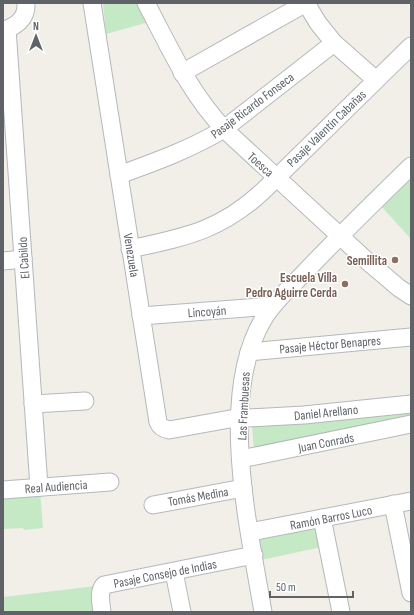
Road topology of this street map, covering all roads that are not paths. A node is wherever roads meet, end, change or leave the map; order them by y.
1 (92, 3) edge
2 (146, 3) edge
3 (306, 3) edge
4 (25, 10) edge
5 (5, 30) edge
6 (334, 43) junction
7 (411, 46) edge
8 (182, 73) junction
9 (376, 80) junction
10 (224, 129) junction
11 (411, 166) edge
12 (119, 175) junction
13 (276, 177) junction
14 (339, 236) junction
15 (130, 249) junction
16 (23, 259) junction
17 (3, 261) edge
18 (411, 296) edge
19 (272, 306) junction
20 (141, 316) junction
21 (411, 337) edge
22 (249, 352) junction
23 (85, 401) dead end
24 (33, 404) junction
25 (411, 404) edge
26 (240, 420) junction
27 (411, 424) edge
28 (241, 459) junction
29 (110, 482) dead end
30 (39, 487) junction
31 (243, 488) junction
32 (3, 490) edge
33 (411, 501) edge
34 (393, 504) junction
35 (153, 505) dead end
36 (322, 518) junction
37 (250, 532) junction
38 (254, 555) junction
39 (174, 572) junction
40 (411, 593) edge
41 (102, 612) edge
42 (182, 612) edge
43 (263, 612) edge
44 (341, 612) edge

1 - 12 street, Venezuela
2 - 8 street, Toesca
3 - 6 street
3 - 8 street
4 - 5 street
5 - 16 street, El Cabildo
6 - 9 street
6 - 10 street, Pasaje Ricardo Fonseca
7 - 9 street, Pasaje Valentín Cabañas
8 - 10 street, Toesca
9 - 13 street, Pasaje Valentín Cabañas
10 - 12 street, Pasaje Ricardo Fonseca
10 - 13 street, Toesca
11 - 14 street, Las Frambuesas
12 - 15 street, Venezuela
13 - 14 street, Toesca
13 - 15 street, Pasaje Valentín Cabañas
14 - 18 street, Toesca
14 - 19 street, Las Frambuesas
15 - 20 street, Venezuela
16 - 17 street
16 - 24 street, El Cabildo
19 - 20 street, Lincoyán
19 - 22 street, Las Frambuesas
20 - 26 street, Venezuela
21 - 22 street, Pasaje Héctor Benapres
22 - 26 street, Las Frambuesas
23 - 24 street
24 - 30 street, El Cabildo
25 - 26 street, Daniel Arellano
26 - 28 street, Las Frambuesas
27 - 28 street, Juan Conrads
28 - 31 street, Las Frambuesas
29 - 30 street, Real Audiencia
30 - 32 street, Real Audiencia
31 - 35 street, Tomás Medina
31 - 37 street, Las Frambuesas
33 - 34 street, Ramón Barros Luco
34 - 36 street, Ramón Barros Luco
34 - 40 street
36 - 37 street, Ramón Barros Luco
36 - 44 street
37 - 38 street, Las Frambuesas
38 - 39 street, Pasaje Consejo de Indias
38 - 43 street, Las Frambuesas
39 - 41 street, Pasaje Consejo de Indias
39 - 42 street

